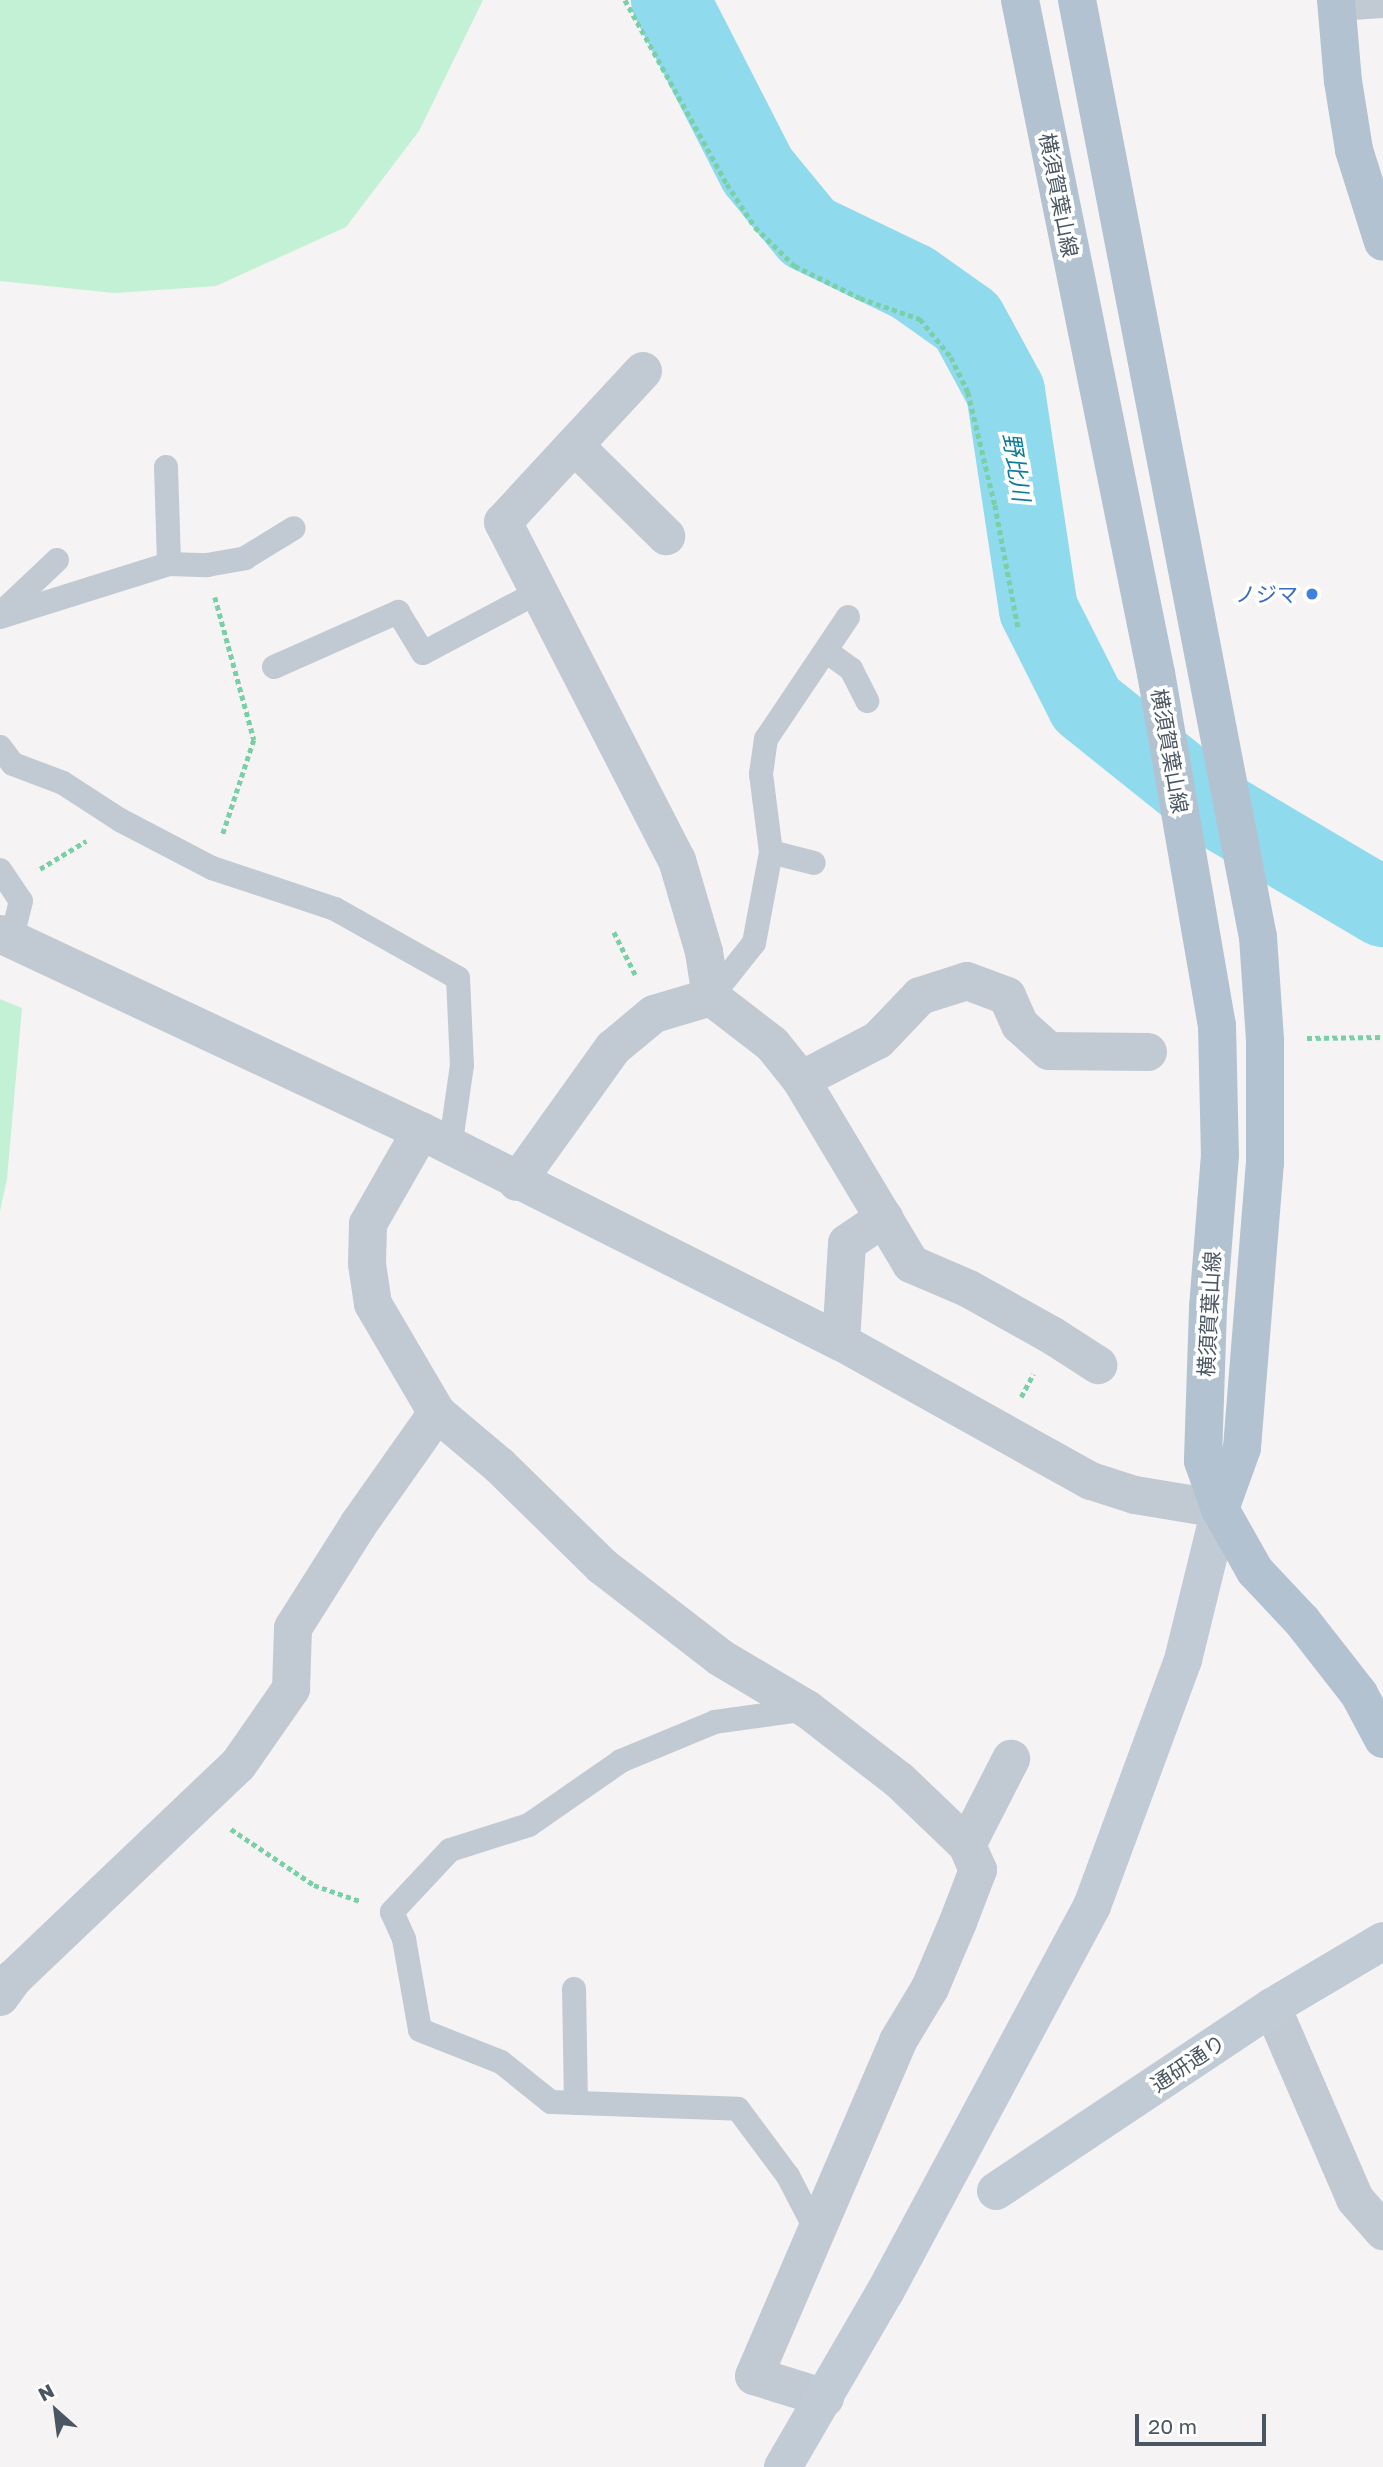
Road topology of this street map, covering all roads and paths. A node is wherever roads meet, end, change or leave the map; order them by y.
1 (625, 0) edge
2 (1020, 0) edge
3 (1077, 0) edge
4 (1336, 4) edge
5 (1383, 6) edge
6 (1383, 242) edge
7 (643, 371) dead end
8 (576, 447) junction
9 (166, 467) dead end
10 (295, 528) dead end
11 (666, 536) dead end
12 (57, 560) dead end
13 (169, 564) junction
14 (207, 565) junction
15 (540, 591) junction
16 (0, 615) edge
17 (848, 617) dead end
18 (1018, 627) dead end
19 (826, 651) junction
20 (274, 667) dead end
21 (867, 701) dead end
22 (0, 747) edge
23 (120, 820) junction
24 (771, 852) junction
25 (814, 863) dead end
26 (212, 868) junction
27 (0, 870) edge
28 (39, 870) dead end
29 (614, 932) dead end
30 (6, 936) edge
31 (711, 997) junction
32 (654, 1014) junction
33 (1383, 1037) edge
34 (1305, 1038) dead end
35 (1148, 1052) dead end
36 (801, 1080) junction
37 (435, 1140) junction
38 (517, 1182) junction
39 (884, 1218) junction
40 (1053, 1336) junction
41 (841, 1342) junction
42 (1098, 1365) dead end
43 (437, 1413) junction
44 (1004, 1432) junction
45 (1220, 1509) junction
46 (807, 1709) junction
47 (1383, 1739) edge
48 (1011, 1759) dead end
49 (195, 1805) junction
50 (967, 1845) junction
51 (392, 1912) junction
52 (1380, 1952) edge
53 (574, 1989) dead end
54 (0, 1997) edge
55 (1272, 2007) junction
56 (576, 2103) junction
57 (996, 2191) dead end
58 (815, 2228) junction
59 (1383, 2231) edge
60 (825, 2398) junction
61 (783, 2467) edge

1 - 18 path
2 - 45 main road, 横須賀葉山線
3 - 45 main road, 横須賀葉山線
4 - 5 lane
4 - 6 main road
7 - 8 street
8 - 11 street
8 - 15 street
9 - 13 lane
10 - 14 lane
12 - 16 lane
13 - 14 lane
13 - 16 lane
14 - 26 path
15 - 20 lane
15 - 31 street
17 - 19 lane
19 - 21 lane
19 - 24 lane
22 - 23 lane
23 - 26 lane
23 - 28 path
24 - 25 lane
24 - 31 lane
26 - 37 lane
27 - 30 lane
29 - 32 path
30 - 37 street
31 - 32 street
31 - 36 street
32 - 38 street
33 - 34 path
35 - 36 street
36 - 39 street
37 - 38 street
37 - 43 street
38 - 41 street
39 - 40 street
39 - 41 street
40 - 42 street
40 - 44 path
41 - 44 street
43 - 46 street
43 - 49 street
44 - 45 street
45 - 47 main road, 横須賀葉山線
45 - 60 street
46 - 50 street
46 - 51 lane
48 - 50 street
49 - 51 path
49 - 54 street
50 - 58 street
51 - 56 lane
52 - 55 street, 通研通り
53 - 56 lane
55 - 57 street, 通研通り
55 - 59 street
56 - 58 lane
58 - 60 street
60 - 61 street

